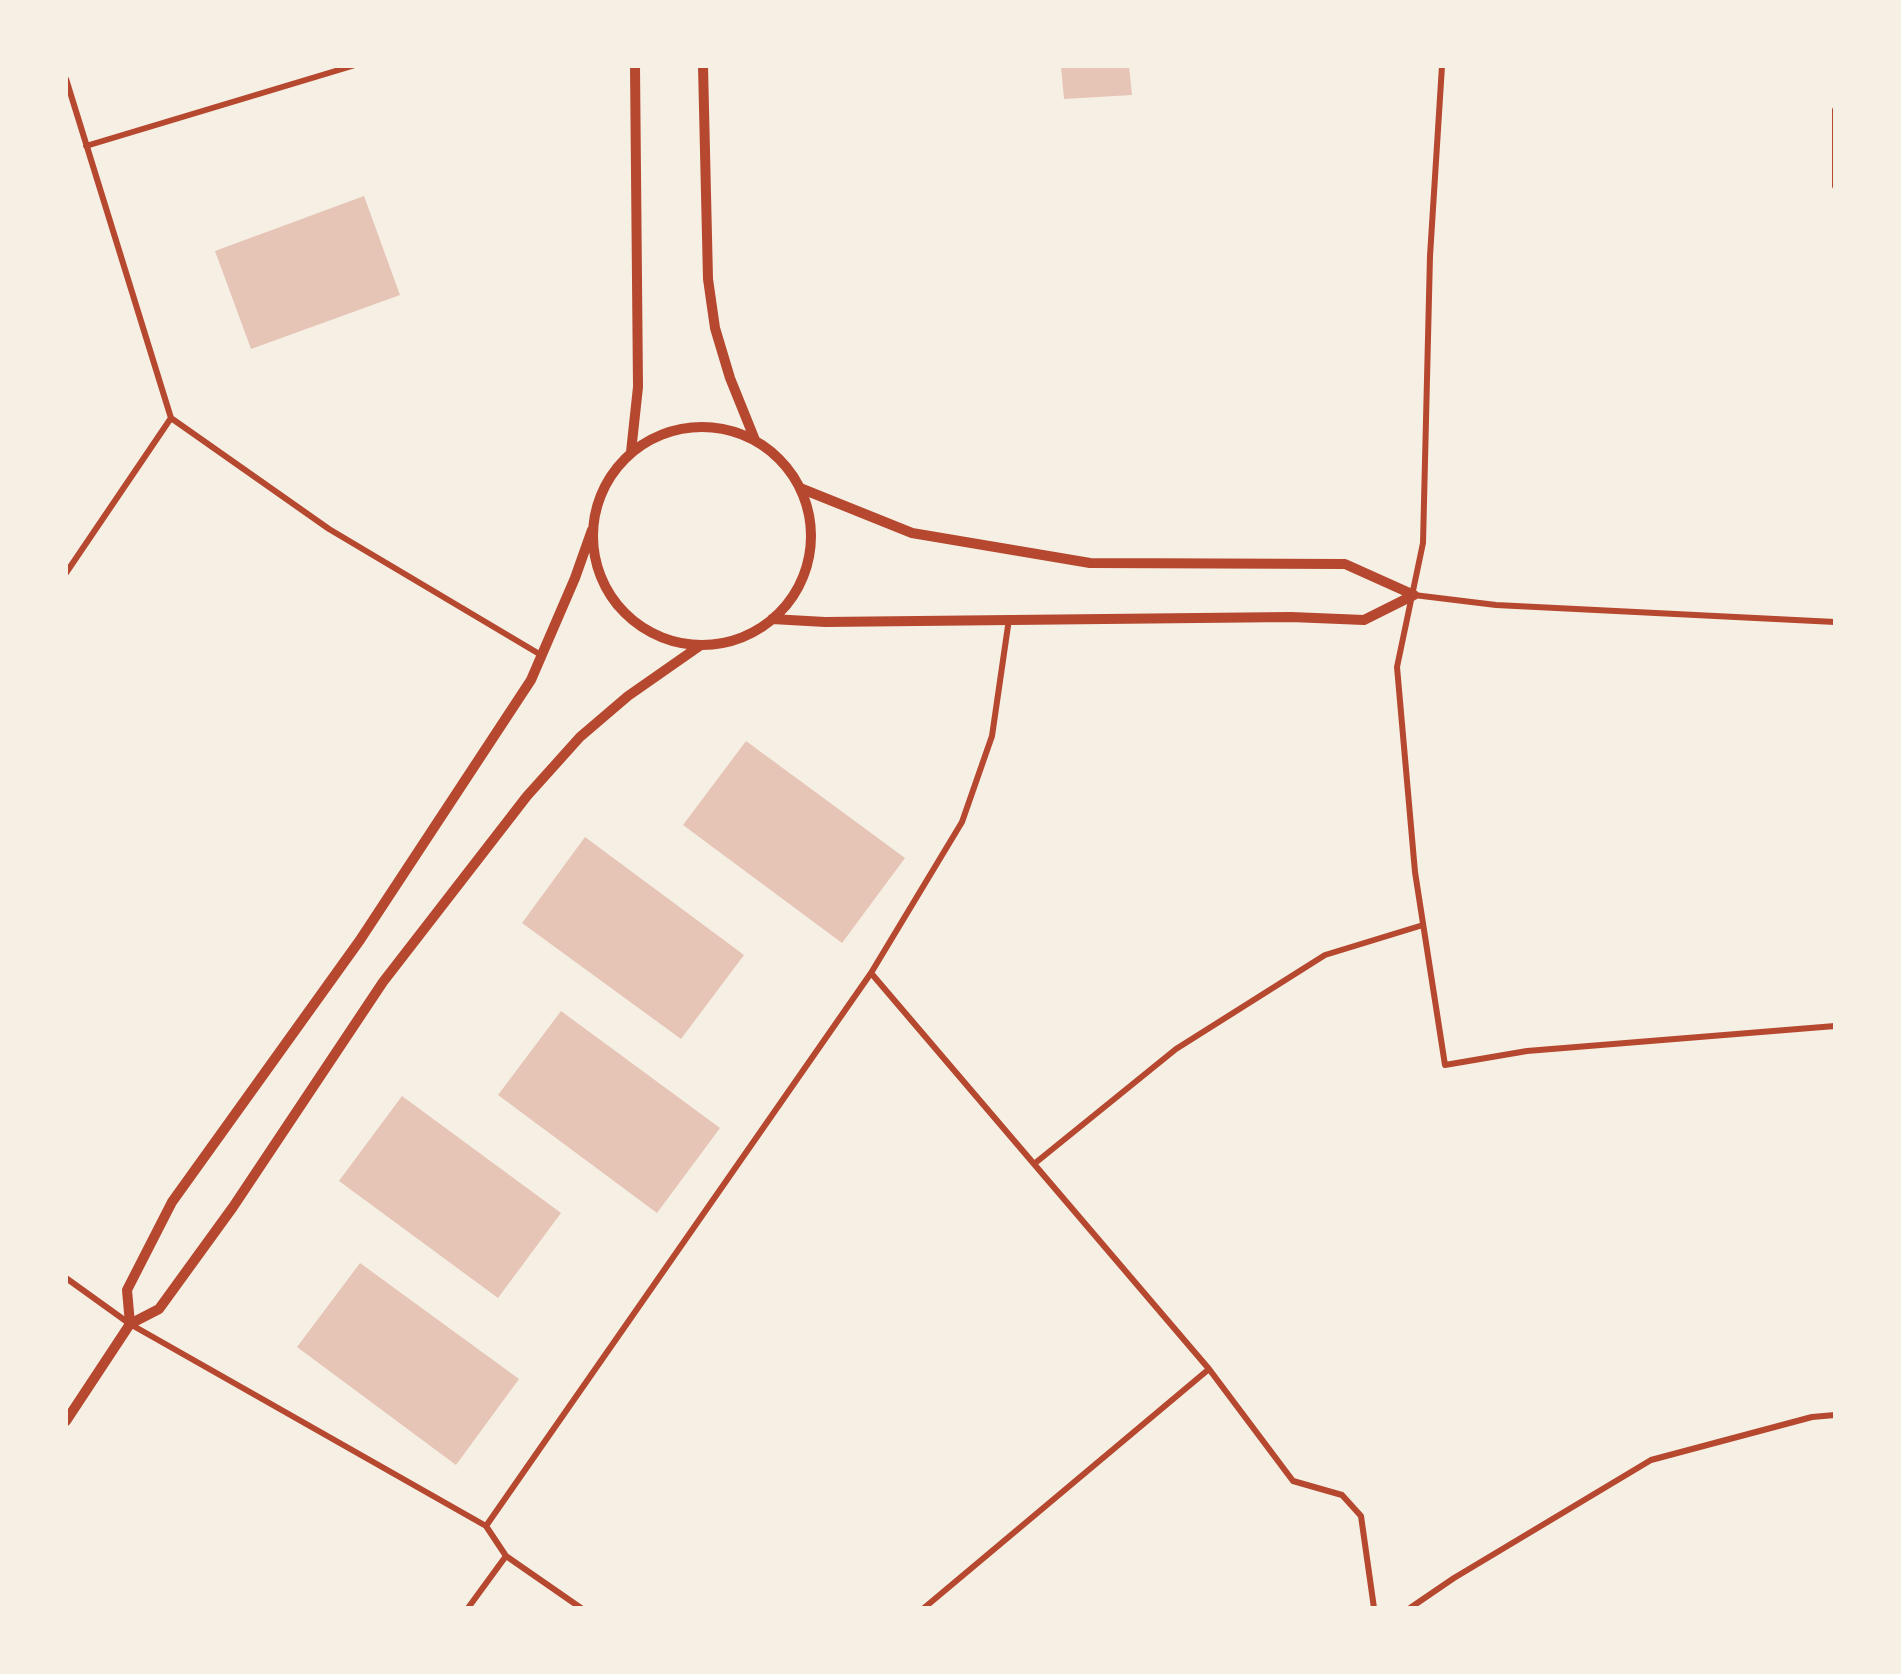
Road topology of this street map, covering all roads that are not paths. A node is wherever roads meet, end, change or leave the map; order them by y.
1 (352, 66) edge
2 (635, 66) edge
3 (703, 66) edge
4 (1442, 66) edge
5 (66, 79) edge
6 (1835, 110) edge
7 (86, 146) junction
8 (1835, 186) edge
9 (171, 418) junction
10 (755, 440) junction
11 (631, 452) junction
12 (800, 488) junction
13 (592, 530) junction
14 (66, 573) edge
15 (1414, 595) junction
16 (1009, 618) junction
17 (771, 619) junction
18 (1835, 622) edge
19 (701, 645) junction
20 (541, 655) junction
21 (1423, 926) junction
22 (871, 973) junction
23 (1835, 1026) edge
24 (1034, 1164) junction
25 (66, 1278) edge
26 (130, 1324) junction
27 (1209, 1369) junction
28 (1835, 1415) edge
29 (66, 1421) edge
30 (486, 1526) junction
31 (506, 1556) junction
32 (468, 1608) edge
33 (581, 1608) edge
34 (924, 1608) edge
35 (1374, 1608) edge
36 (1410, 1608) edge

1 - 7 street
2 - 11 street
3 - 10 street
4 - 15 street
5 - 7 street
6 - 8 street
7 - 9 street
9 - 14 street
9 - 20 street
10 - 11 street
10 - 12 street
11 - 13 street
12 - 15 street
12 - 17 street
13 - 19 street
13 - 20 street
15 - 16 street
15 - 18 street
15 - 21 street
16 - 17 street
16 - 22 street
17 - 19 street
19 - 26 street
20 - 26 street
21 - 23 street
21 - 24 street
22 - 24 street
22 - 30 street
24 - 27 street
25 - 26 street
26 - 29 street
26 - 30 street
27 - 34 street
27 - 35 street
28 - 36 street
30 - 31 street
31 - 32 street
31 - 33 street

